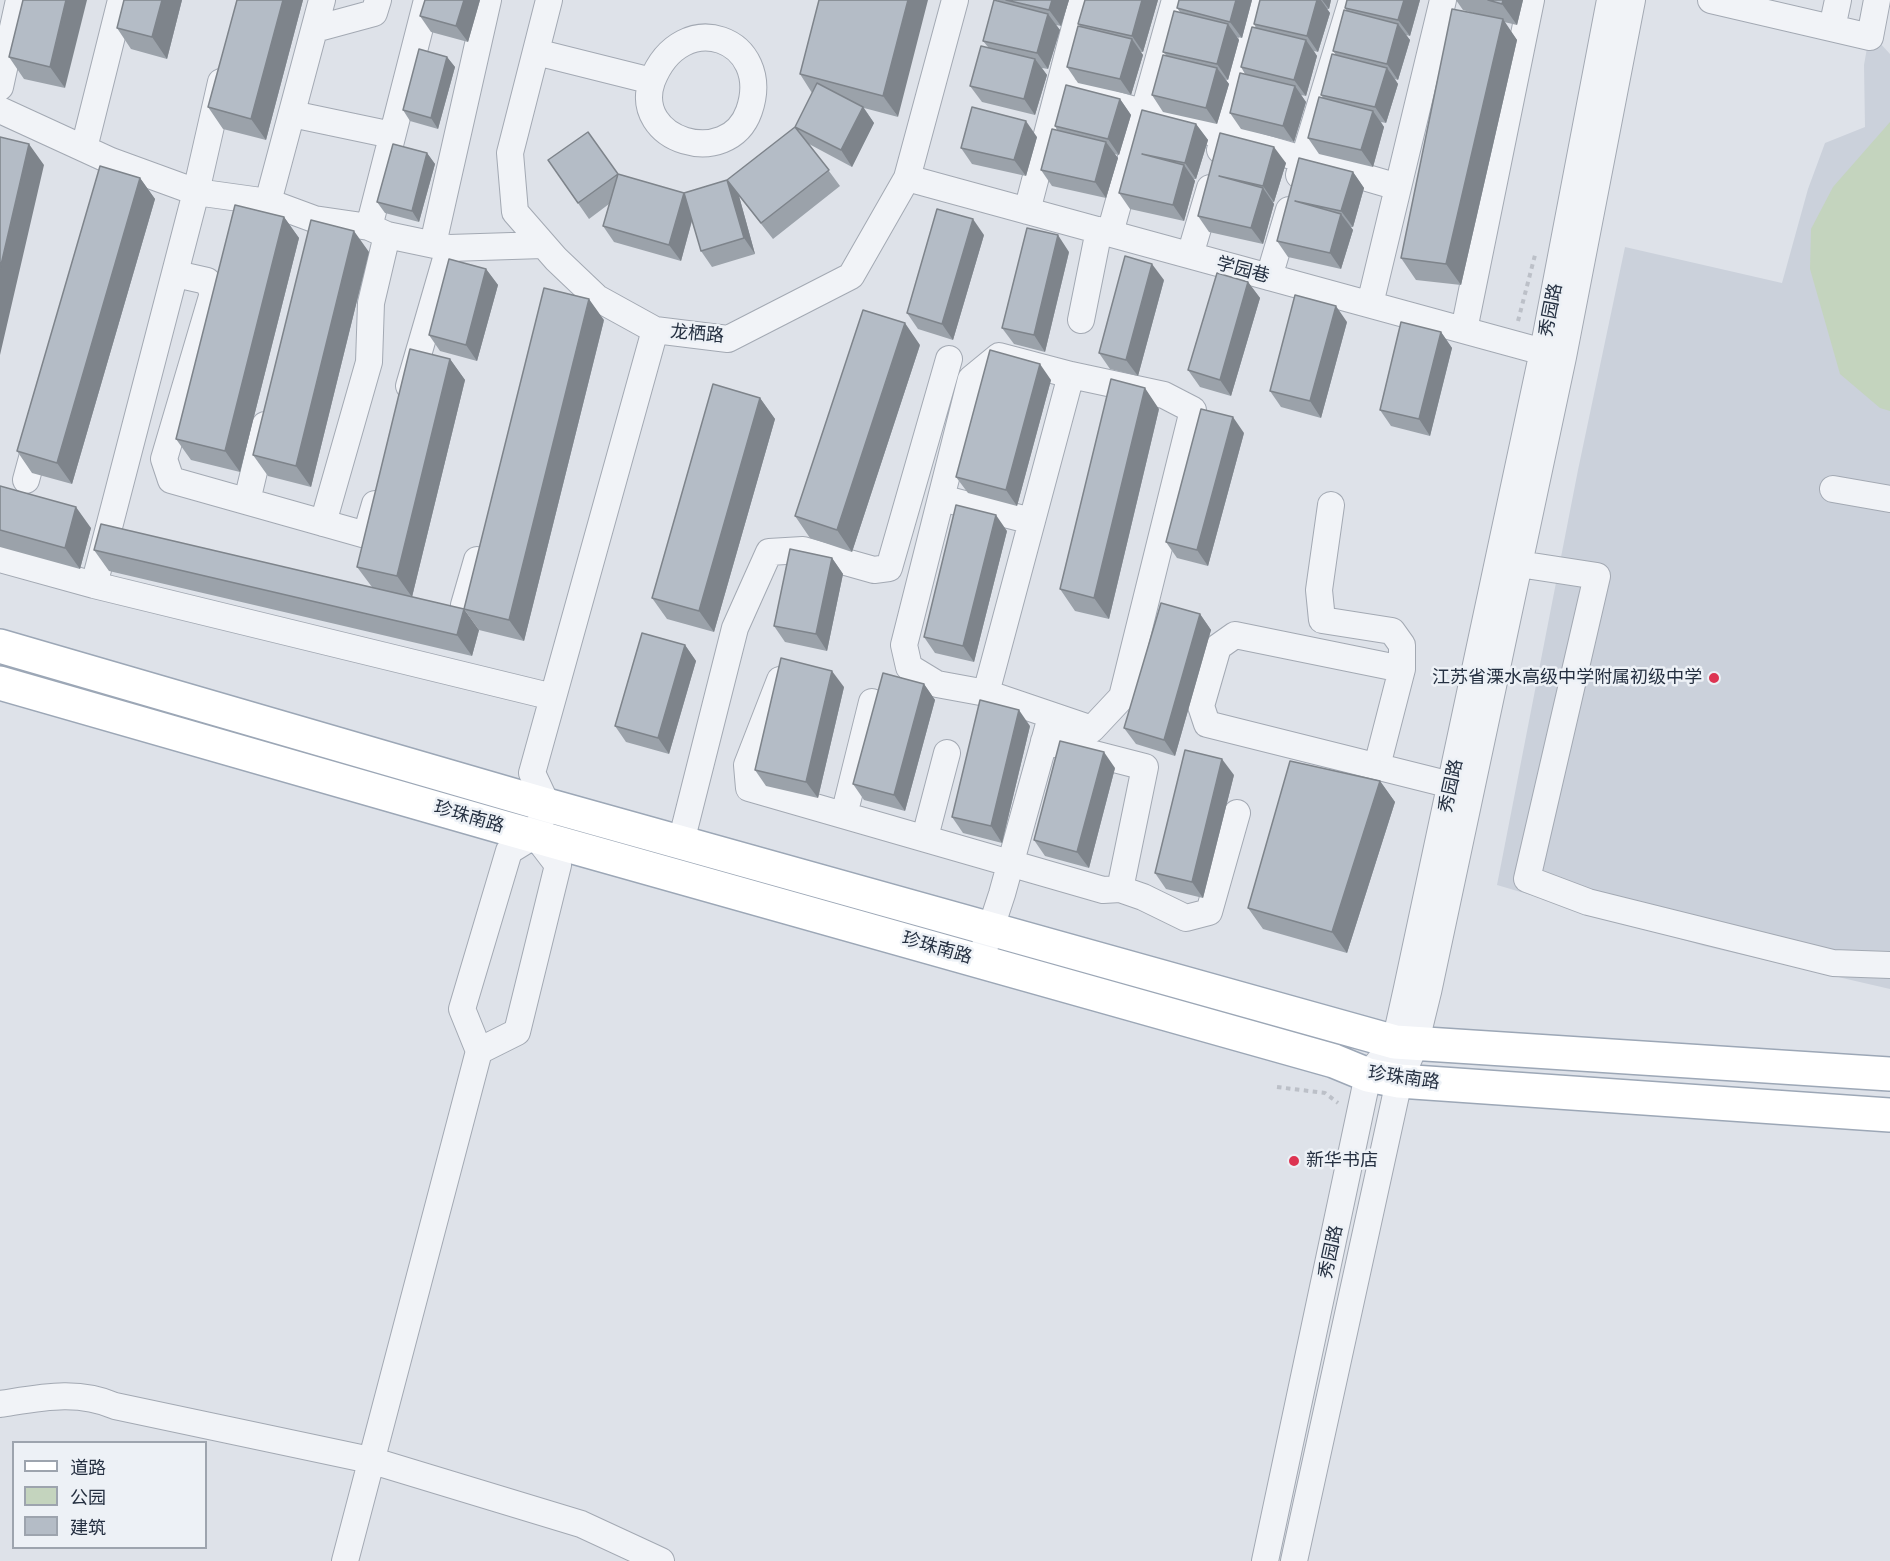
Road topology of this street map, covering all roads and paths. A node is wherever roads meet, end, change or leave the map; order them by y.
1 (19, 0) edge
2 (121, 0) edge
3 (322, 0) edge
4 (378, 0) edge
5 (427, 0) edge
6 (488, 0) edge
7 (549, 0) edge
8 (955, 0) edge
9 (1082, 0) edge
10 (1175, 0) edge
11 (1263, 0) edge
12 (1352, 0) edge
13 (1531, 0) edge
14 (1610, 0) edge
15 (1632, 0) edge
16 (1711, 0) edge
17 (1838, 0) edge
18 (1877, 0) edge
19 (1770, 7) edge
20 (1448, 12) edge
21 (1832, 28) junction
22 (315, 29) junction
23 (536, 52) junction
24 (227, 57) edge
25 (652, 81) junction
26 (0, 87) edge
27 (1059, 88) junction
28 (0, 110) edge
29 (1143, 111) junction
30 (292, 114) junction
31 (392, 135) junction
32 (1225, 135) junction
33 (84, 148) junction
34 (1304, 160) junction
35 (907, 178) junction
36 (1398, 187) junction
37 (196, 192) junction
38 (268, 202) junction
39 (1027, 211) junction
40 (378, 231) junction
41 (1105, 232) junction
42 (543, 245) junction
43 (441, 246) junction
44 (1190, 255) junction
45 (176, 274) junction
46 (1269, 277) junction
47 (1370, 304) junction
48 (1081, 320) dead end
49 (655, 330) junction
50 (1464, 330) junction
51 (1562, 356) junction
52 (949, 359) dead end
53 (1071, 375) junction
54 (271, 399) edge
55 (403, 408) edge
56 (45, 412) edge
57 (383, 477) edge
58 (26, 480) dead end
59 (1833, 489) dead end
60 (941, 498) junction
61 (1890, 499) edge
62 (247, 501) junction
63 (1331, 506) dead end
64 (1032, 521) junction
65 (323, 523) junction
66 (484, 537) edge
67 (0, 559) edge
68 (1519, 564) junction
69 (94, 585) junction
70 (464, 605) edge
71 (0, 646) edge
72 (1402, 669) junction
73 (780, 680) edge
74 (0, 683) edge
75 (986, 693) junction
76 (553, 698) junction
77 (872, 702) dead end
78 (1051, 715) junction
79 (1044, 741) junction
80 (947, 753) dead end
81 (1377, 766) junction
82 (1451, 785) junction
83 (547, 805) junction
84 (1237, 813) dead end
85 (844, 814) junction
86 (535, 836) junction
87 (925, 837) junction
88 (681, 842) junction
89 (1011, 862) junction
90 (1120, 889) junction
91 (990, 929) junction
92 (980, 961) junction
93 (1890, 965) edge
94 (1405, 1044) junction
95 (479, 1051) junction
96 (1890, 1074) edge
97 (1384, 1078) junction
98 (1890, 1115) edge
99 (0, 1404) edge
100 (370, 1460) junction
101 (345, 1561) edge
102 (661, 1561) edge
103 (1265, 1561) edge
104 (1294, 1561) edge

1 - 26 street
2 - 33 street
3 - 22 street
4 - 22 street
5 - 31 street
6 - 43 street
7 - 23 street
8 - 35 street, 龙栖路
9 - 27 street
10 - 29 street
11 - 32 street
12 - 34 street
13 - 50 street
14 - 51 street, 秀园路
15 - 51 street, 秀园路
16 - 19 street
17 - 21 street
18 - 21 street
19 - 21 street
20 - 36 street
22 - 30 street
23 - 25 street
23 - 42 street
24 - 37 street
25 - 25 street
27 - 29 street
27 - 39 street
28 - 33 street
29 - 32 street
29 - 41 street
30 - 31 street
30 - 38 street
31 - 40 street
32 - 34 street
32 - 44 street
33 - 37 street
34 - 36 street
34 - 46 street
35 - 39 street, 学园巷
35 - 49 street, 龙栖路
36 - 47 street
37 - 38 street
37 - 45 street
38 - 40 street
39 - 41 street, 学园巷
40 - 43 street
40 - 65 street
41 - 44 street, 学园巷
41 - 48 street
42 - 43 street
42 - 49 street
43 - 55 street
44 - 46 street, 学园巷
45 - 62 street
45 - 69 street
46 - 47 street, 学园巷
47 - 50 street, 学园巷
49 - 76 street, 龙栖路
50 - 51 street, 学园巷
51 - 68 street, 秀园路
51 - 82 street, 秀园路
52 - 88 street
53 - 60 street
53 - 64 street
53 - 78 street
54 - 62 street
56 - 58 street
57 - 65 street
59 - 61 street
60 - 64 street
60 - 75 street
62 - 65 street
63 - 72 street
64 - 75 street
66 - 70 street
67 - 69 street
68 - 93 street
68 - 94 street, 秀园路
69 - 76 street
71 - 83 main road, 珍珠南路
72 - 81 street
72 - 81 street
73 - 85 street
74 - 86 main road, 珍珠南路
75 - 78 street
76 - 83 street, 龙栖路
77 - 85 street
78 - 79 street
79 - 89 street
79 - 90 street
80 - 87 street
81 - 82 street
82 - 94 street, 秀园路
83 - 86 street
83 - 88 main road, 珍珠南路
84 - 90 street
85 - 87 street
86 - 92 main road, 珍珠南路
86 - 95 street
86 - 95 street
87 - 89 street
88 - 91 main road, 珍珠南路
89 - 90 street
89 - 91 street
91 - 92 street
91 - 94 main road, 珍珠南路
92 - 97 main road, 珍珠南路
94 - 96 main road, 珍珠南路
94 - 97 street, 秀园路
95 - 100 street
97 - 98 main road, 珍珠南路
97 - 103 street, 秀园路
97 - 104 street, 秀园路
99 - 100 street
100 - 101 street
100 - 102 street

